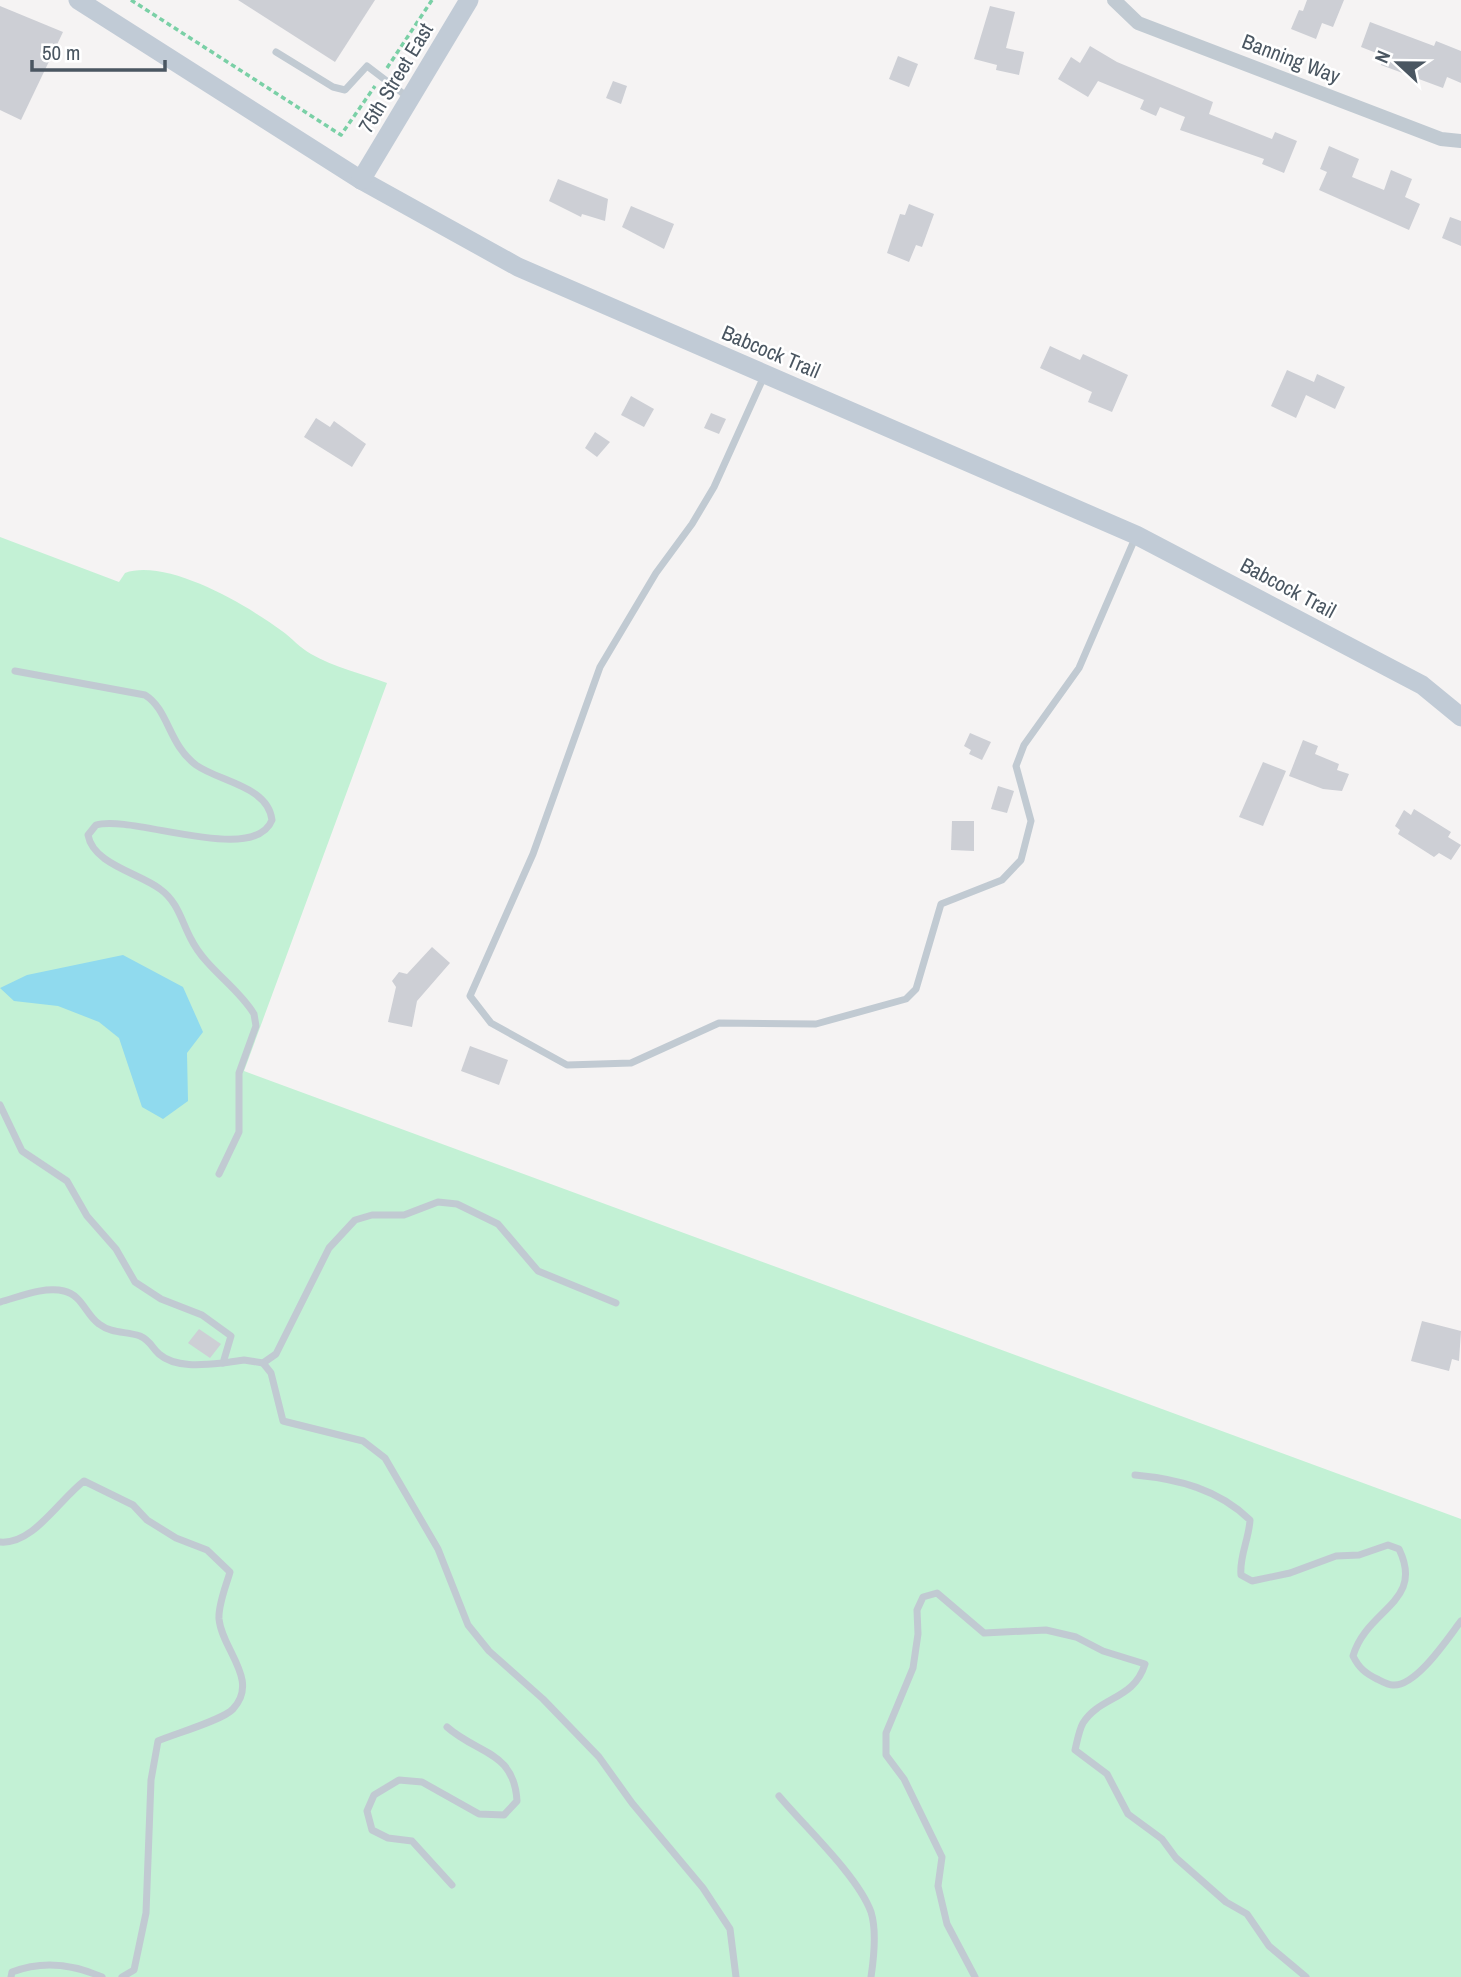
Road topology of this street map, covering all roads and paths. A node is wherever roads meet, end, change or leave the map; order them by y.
1 (78, 0) edge
2 (469, 0) edge
3 (1114, 0) edge
4 (276, 52) dead end
5 (410, 99) junction
6 (1461, 141) edge
7 (361, 180) junction
8 (765, 374) junction
9 (1136, 535) junction
10 (15, 671) dead end
11 (1461, 718) edge
12 (0, 1105) edge
13 (219, 1174) dead end
14 (0, 1302) edge
15 (616, 1303) dead end
16 (223, 1363) junction
17 (263, 1363) junction
18 (1135, 1475) dead end
19 (0, 1542) edge
20 (1461, 1621) edge
21 (447, 1727) dead end
22 (779, 1796) dead end
23 (452, 1885) dead end
24 (11, 1977) edge
25 (102, 1977) edge
26 (122, 1977) edge
27 (736, 1977) edge
28 (871, 1977) edge
29 (975, 1977) edge
30 (1306, 1977) edge

1 - 7 street, Babcock Trail
2 - 5 street, 75th Street East
3 - 6 street, Banning Way
4 - 5 lane
5 - 7 street, 75th Street East
7 - 8 street, Babcock Trail
8 - 9 street, Babcock Trail
8 - 9 lane
9 - 11 street, Babcock Trail
10 - 13 lane
12 - 16 lane
14 - 16 lane
15 - 17 lane
16 - 17 lane
17 - 27 lane
18 - 20 lane
19 - 26 lane
21 - 23 lane
22 - 28 lane
24 - 25 lane
29 - 30 lane

